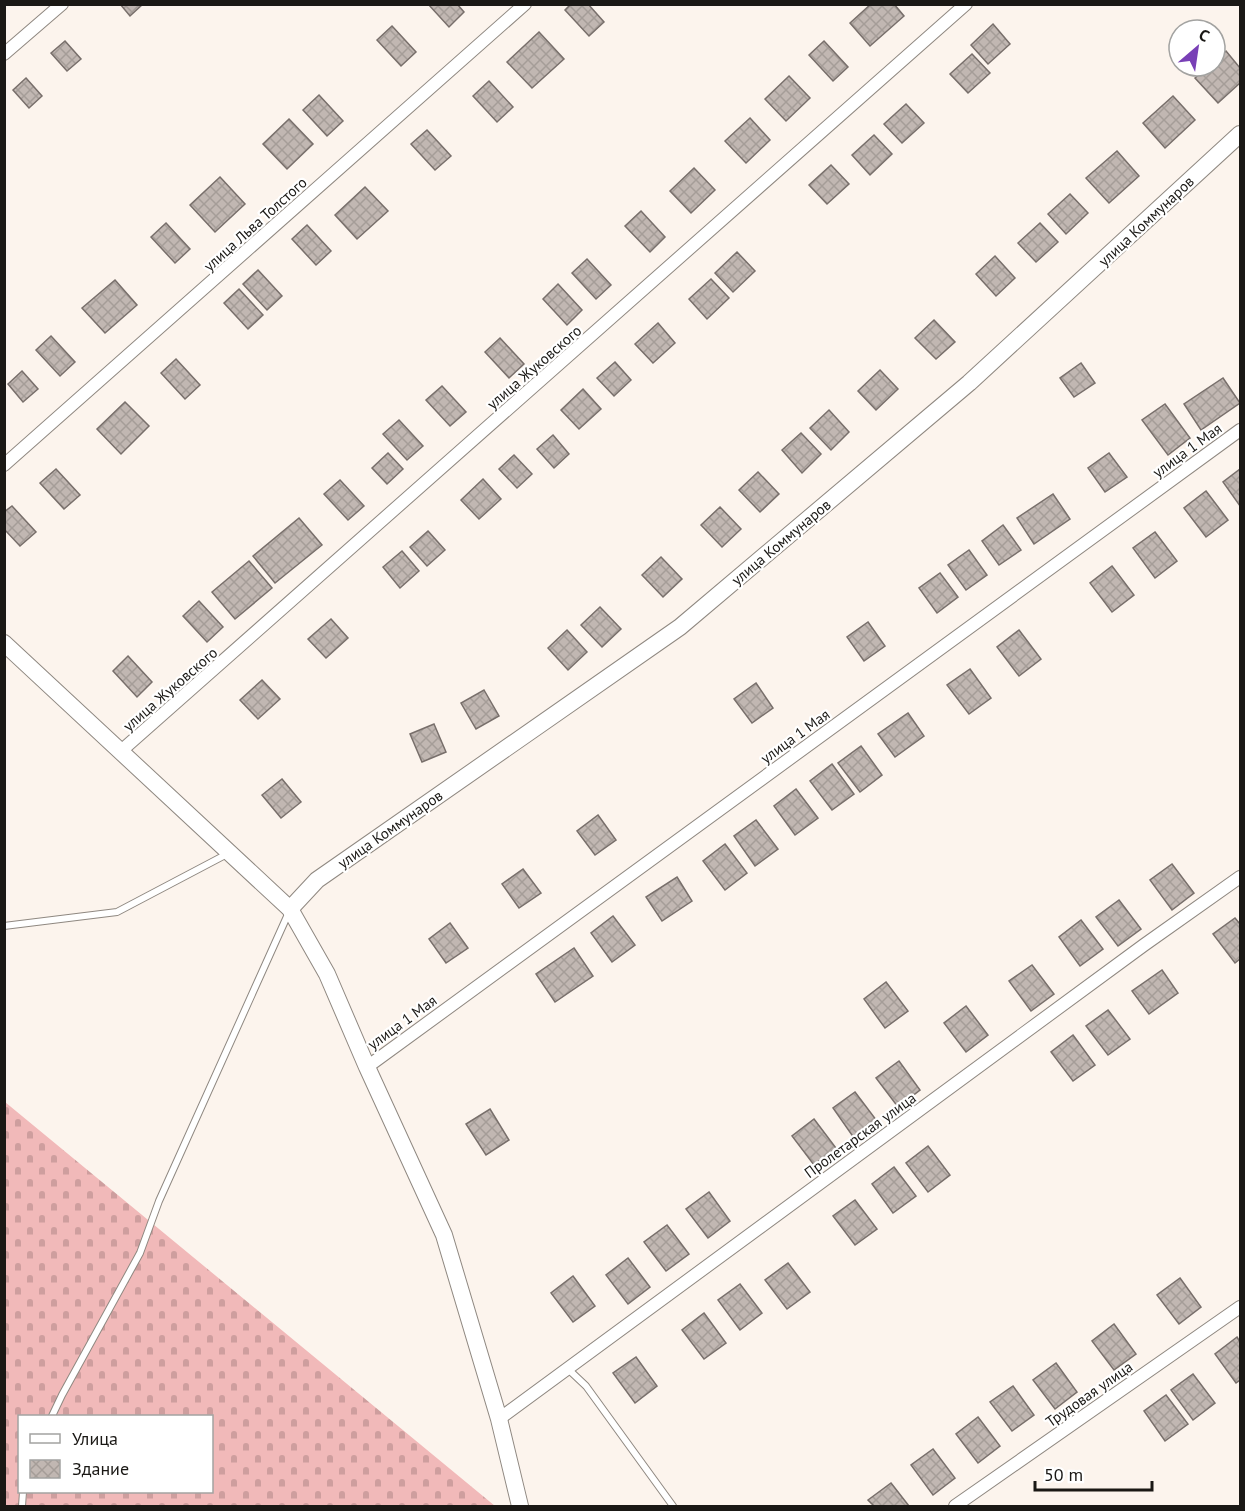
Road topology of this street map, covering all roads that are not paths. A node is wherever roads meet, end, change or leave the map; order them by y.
1 (62, 4) edge
2 (525, 4) edge
3 (966, 4) edge
4 (4, 54) edge
5 (1240, 134) edge
6 (1240, 430) edge
7 (4, 465) edge
8 (4, 643) edge
9 (122, 751) junction
10 (230, 852) junction
11 (1240, 877) edge
12 (290, 909) junction
13 (4, 926) edge
14 (367, 1067) junction
15 (1240, 1306) edge
16 (568, 1369) junction
17 (52, 1415) edge
18 (499, 1419) junction
19 (520, 1506) edge
20 (673, 1506) edge
21 (955, 1506) edge

1 - 4 street
2 - 7 street, улица Льва Толстого
3 - 9 street, улица Жуковского
5 - 12 main road, улица Коммунаров
6 - 14 street, улица 1 Мая
8 - 9 main road
9 - 10 main road
10 - 12 main road
10 - 13 lane
11 - 16 street, Пролетарская улица
12 - 14 main road
12 - 17 lane
14 - 18 main road
15 - 21 street, Трудовая улица
16 - 18 street, Пролетарская улица
16 - 20 lane
18 - 19 main road

